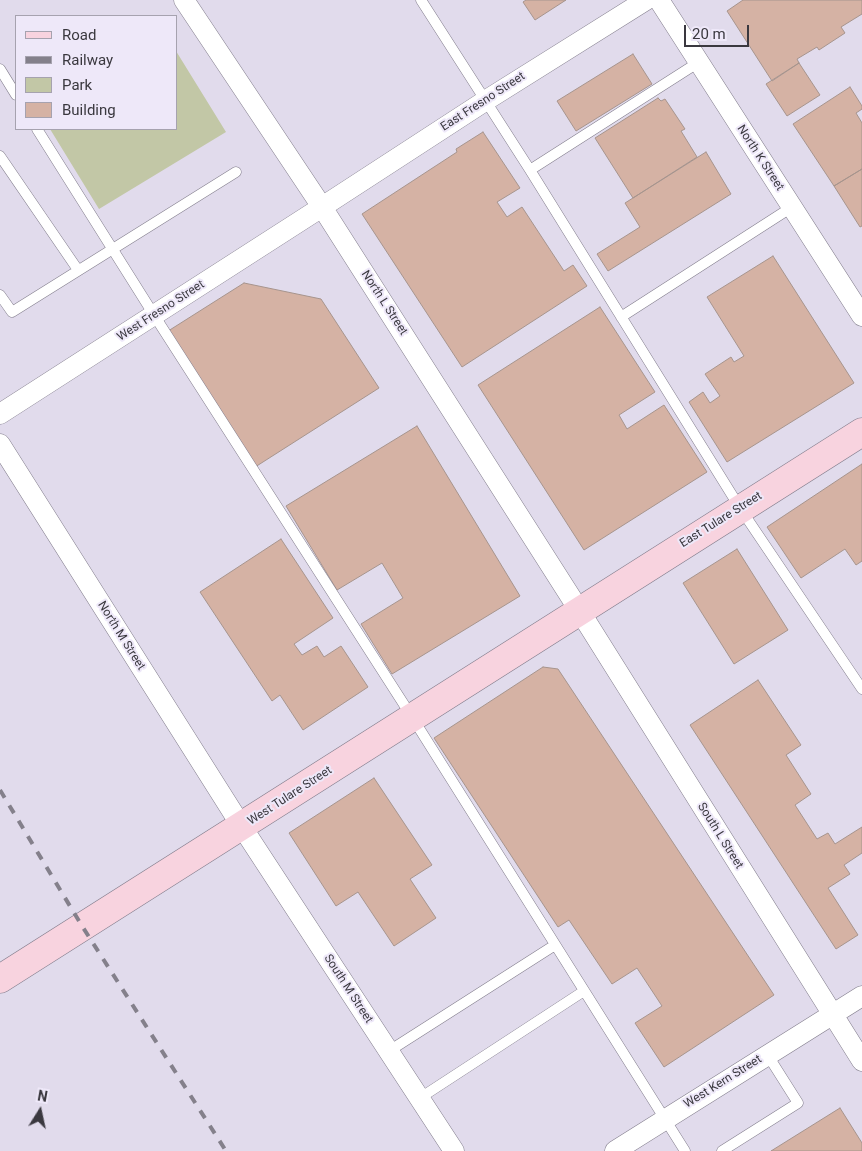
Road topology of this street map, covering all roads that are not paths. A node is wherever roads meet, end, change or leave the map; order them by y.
1 (184, 0) edge
2 (421, 0) edge
3 (646, 0) edge
4 (659, 0) edge
5 (698, 62) junction
6 (0, 69) edge
7 (15, 93) edge
8 (485, 101) junction
9 (38, 130) edge
10 (0, 156) edge
11 (530, 170) junction
12 (236, 172) dead end
13 (322, 207) junction
14 (792, 207) junction
15 (113, 249) junction
16 (78, 270) junction
17 (0, 294) edge
18 (154, 315) junction
19 (862, 316) edge
20 (621, 317) junction
21 (0, 414) edge
22 (862, 432) edge
23 (0, 444) edge
24 (740, 508) junction
25 (580, 610) junction
26 (862, 689) edge
27 (412, 718) junction
28 (242, 827) junction
29 (555, 946) junction
30 (0, 979) edge
31 (584, 991) junction
32 (862, 996) edge
33 (832, 1015) junction
34 (389, 1051) junction
35 (767, 1054) junction
36 (862, 1061) edge
37 (420, 1098) junction
38 (664, 1119) junction
39 (454, 1151) edge
40 (615, 1151) edge
41 (685, 1151) edge
42 (722, 1151) edge

1 - 13 street, North L Street
2 - 8 lane
3 - 8 street, East Fresno Street
4 - 5 street, North K Street
5 - 11 lane
5 - 14 street, North K Street
6 - 7 lane
8 - 11 lane
8 - 13 street, East Fresno Street
9 - 15 lane
10 - 16 lane
11 - 20 lane
12 - 15 lane
13 - 18 street, West Fresno Street
13 - 25 street, North L Street
14 - 19 street, North K Street
14 - 20 lane
15 - 16 lane
15 - 18 lane
16 - 17 lane
18 - 21 street, West Fresno Street
18 - 27 lane
20 - 24 lane
22 - 24 street, East Tulare Street
23 - 28 street, North M Street
24 - 25 street, East Tulare Street
24 - 26 lane
25 - 27 street, West Tulare Street
25 - 33 street, South L Street
27 - 28 street, West Tulare Street
27 - 29 lane
28 - 30 street, West Tulare Street
28 - 34 street, South M Street
29 - 31 lane
29 - 34 lane
31 - 37 lane
31 - 38 lane
32 - 33 street, West Kern Street
33 - 35 street, West Kern Street
33 - 36 street, South L Street
34 - 37 street, South M Street
35 - 38 street, West Kern Street
35 - 42 lane
37 - 39 street, South M Street
38 - 40 street, West Kern Street
38 - 41 lane

